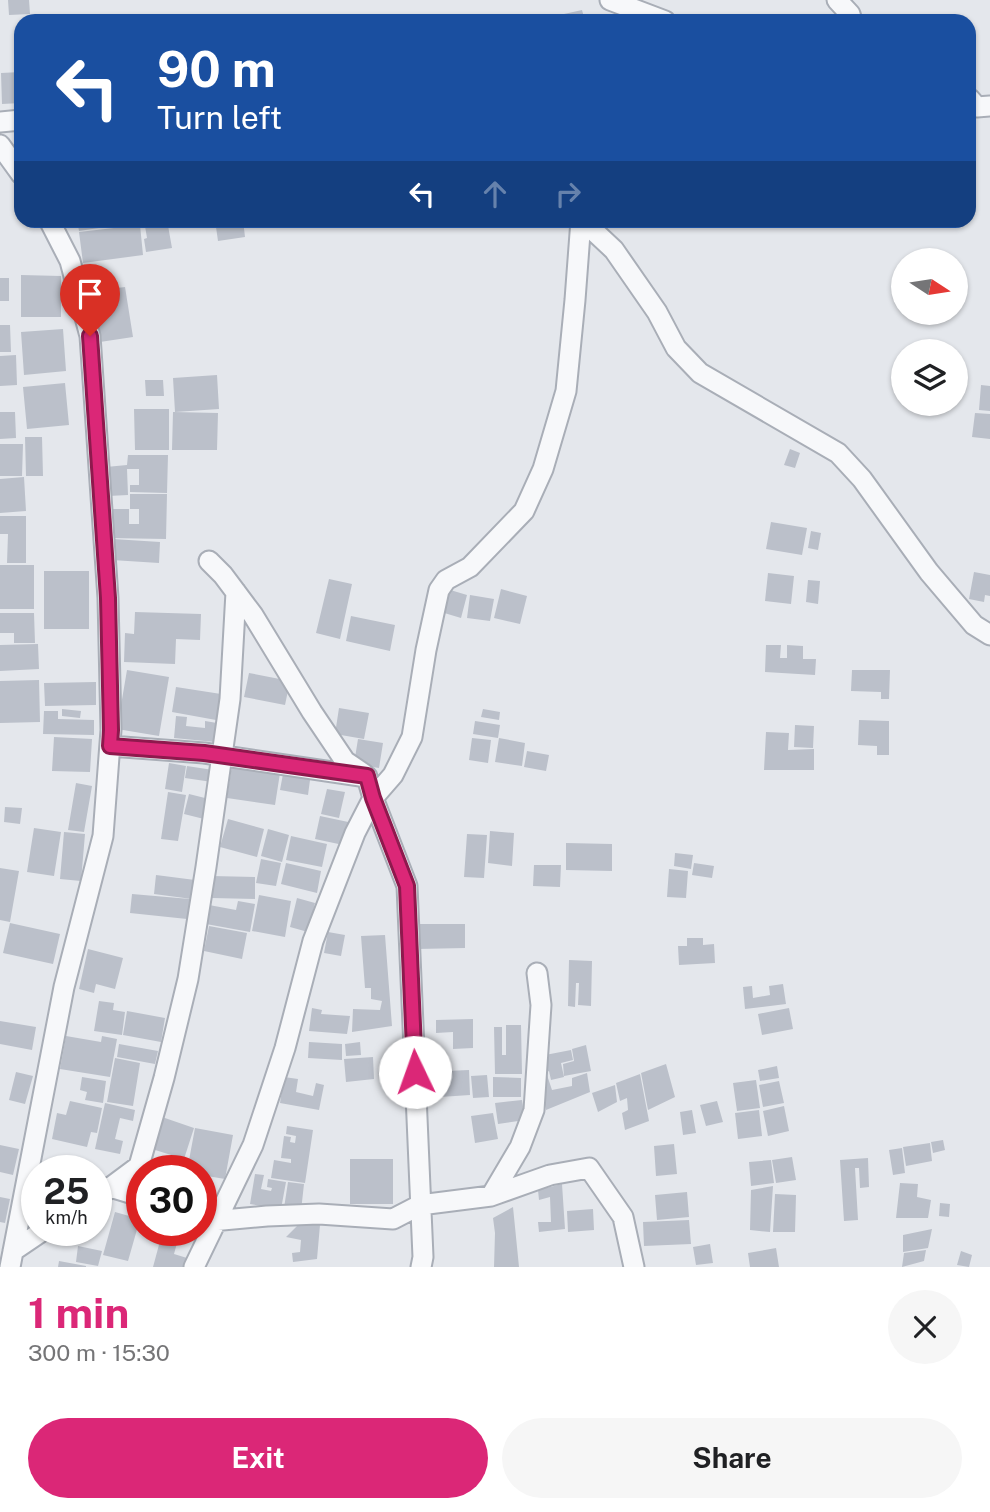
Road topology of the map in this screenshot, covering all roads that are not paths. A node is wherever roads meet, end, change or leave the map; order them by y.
1 (610, 0) edge
2 (837, 0) edge
3 (647, 14) edge
4 (850, 14) edge
5 (0, 145) edge
6 (14, 164) edge
7 (53, 228) edge
8 (580, 228) edge
9 (590, 228) edge
10 (209, 561) dead end
11 (236, 592) junction
12 (990, 635) edge
13 (110, 746) junction
14 (222, 756) junction
15 (367, 776) junction
16 (373, 798) junction
17 (537, 973) dead end
18 (112, 1186) edge
19 (491, 1196) junction
20 (421, 1205) junction
21 (217, 1207) edge
22 (217, 1220) edge
23 (26, 1246) edge
24 (201, 1246) edge
25 (12, 1259) edge
26 (194, 1267) edge
27 (421, 1267) edge
28 (634, 1267) edge

1 - 3 street
2 - 4 street
5 - 6 street
7 - 13 street
8 - 16 street
9 - 12 street
10 - 11 street
11 - 14 street
11 - 15 street
13 - 14 street
13 - 25 street
14 - 15 street
14 - 18 street
15 - 16 street
16 - 20 street
16 - 21 street
17 - 19 street
19 - 20 street
19 - 28 street
20 - 22 street
20 - 27 street
23 - 25 street
24 - 26 street

